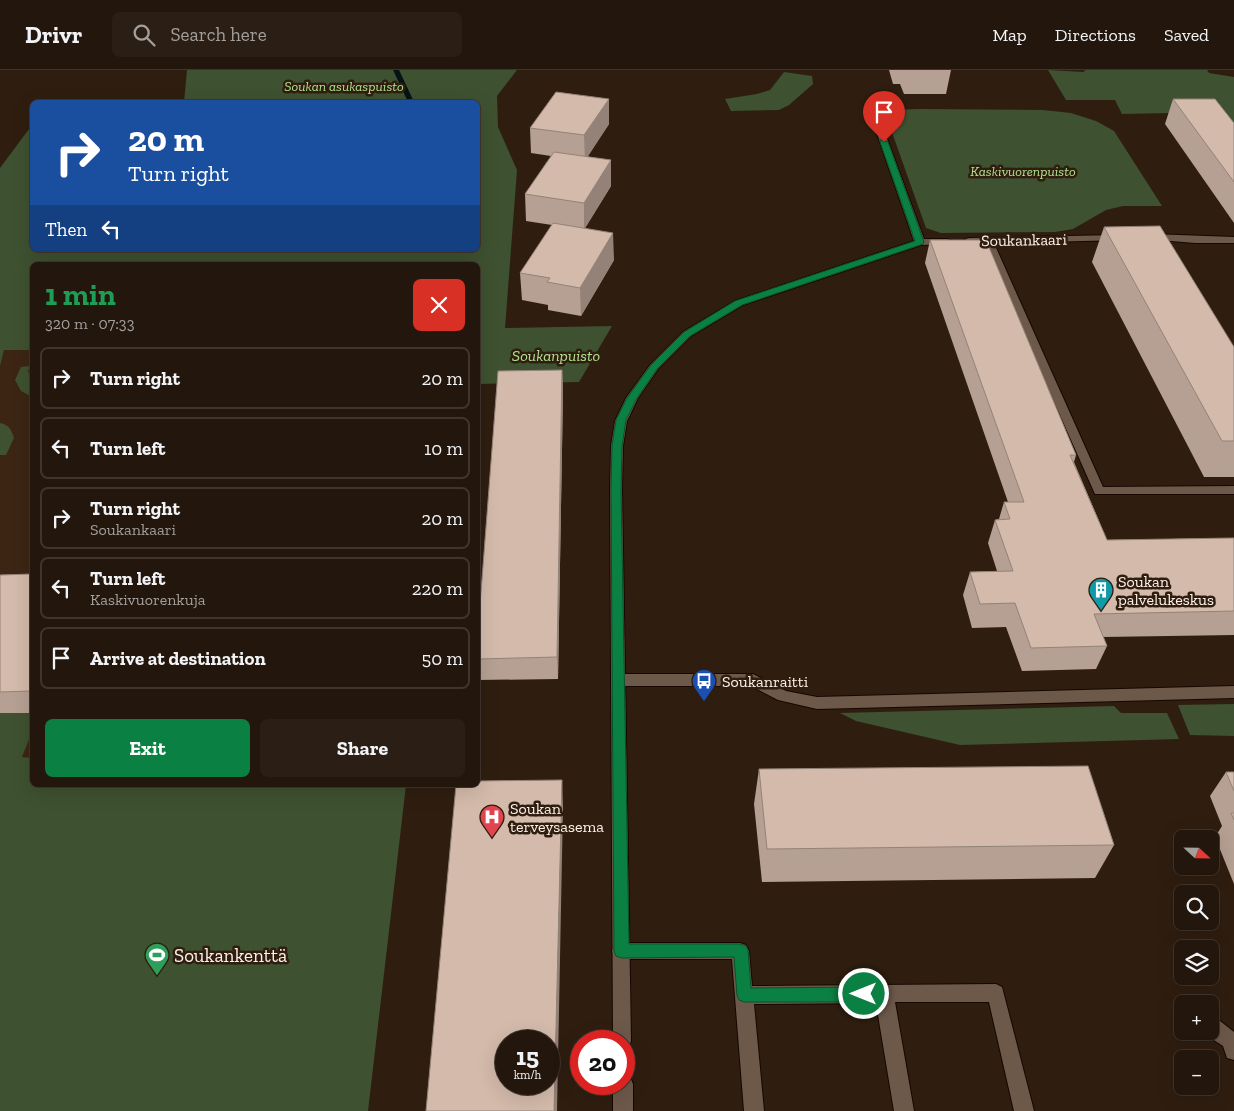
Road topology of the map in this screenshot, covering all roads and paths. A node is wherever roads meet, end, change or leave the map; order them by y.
1 (874, 107) dead end
2 (1142, 237) joint
3 (1234, 240) edge
4 (988, 241) junction
5 (920, 242) junction
6 (1234, 490) edge
7 (618, 680) junction
8 (1234, 692) edge
9 (622, 951) junction
10 (884, 994) junction
11 (744, 995) junction
12 (622, 1030) edge
13 (1219, 1032) edge
14 (1234, 1051) edge
15 (623, 1095) edge
16 (623, 1111) edge
17 (754, 1111) edge
18 (904, 1111) edge
19 (1024, 1111) edge

1 - 5 street
2 - 3 street
2 - 4 street, Soukankaari
4 - 5 street, Soukankaari
4 - 6 street
5 - 7 street, Soukankaari
7 - 8 street
7 - 9 street, Soukankaari
9 - 11 street
9 - 12 street, Soukankaari
10 - 11 street
10 - 18 street
10 - 19 street
11 - 17 street
13 - 14 street
15 - 16 street

